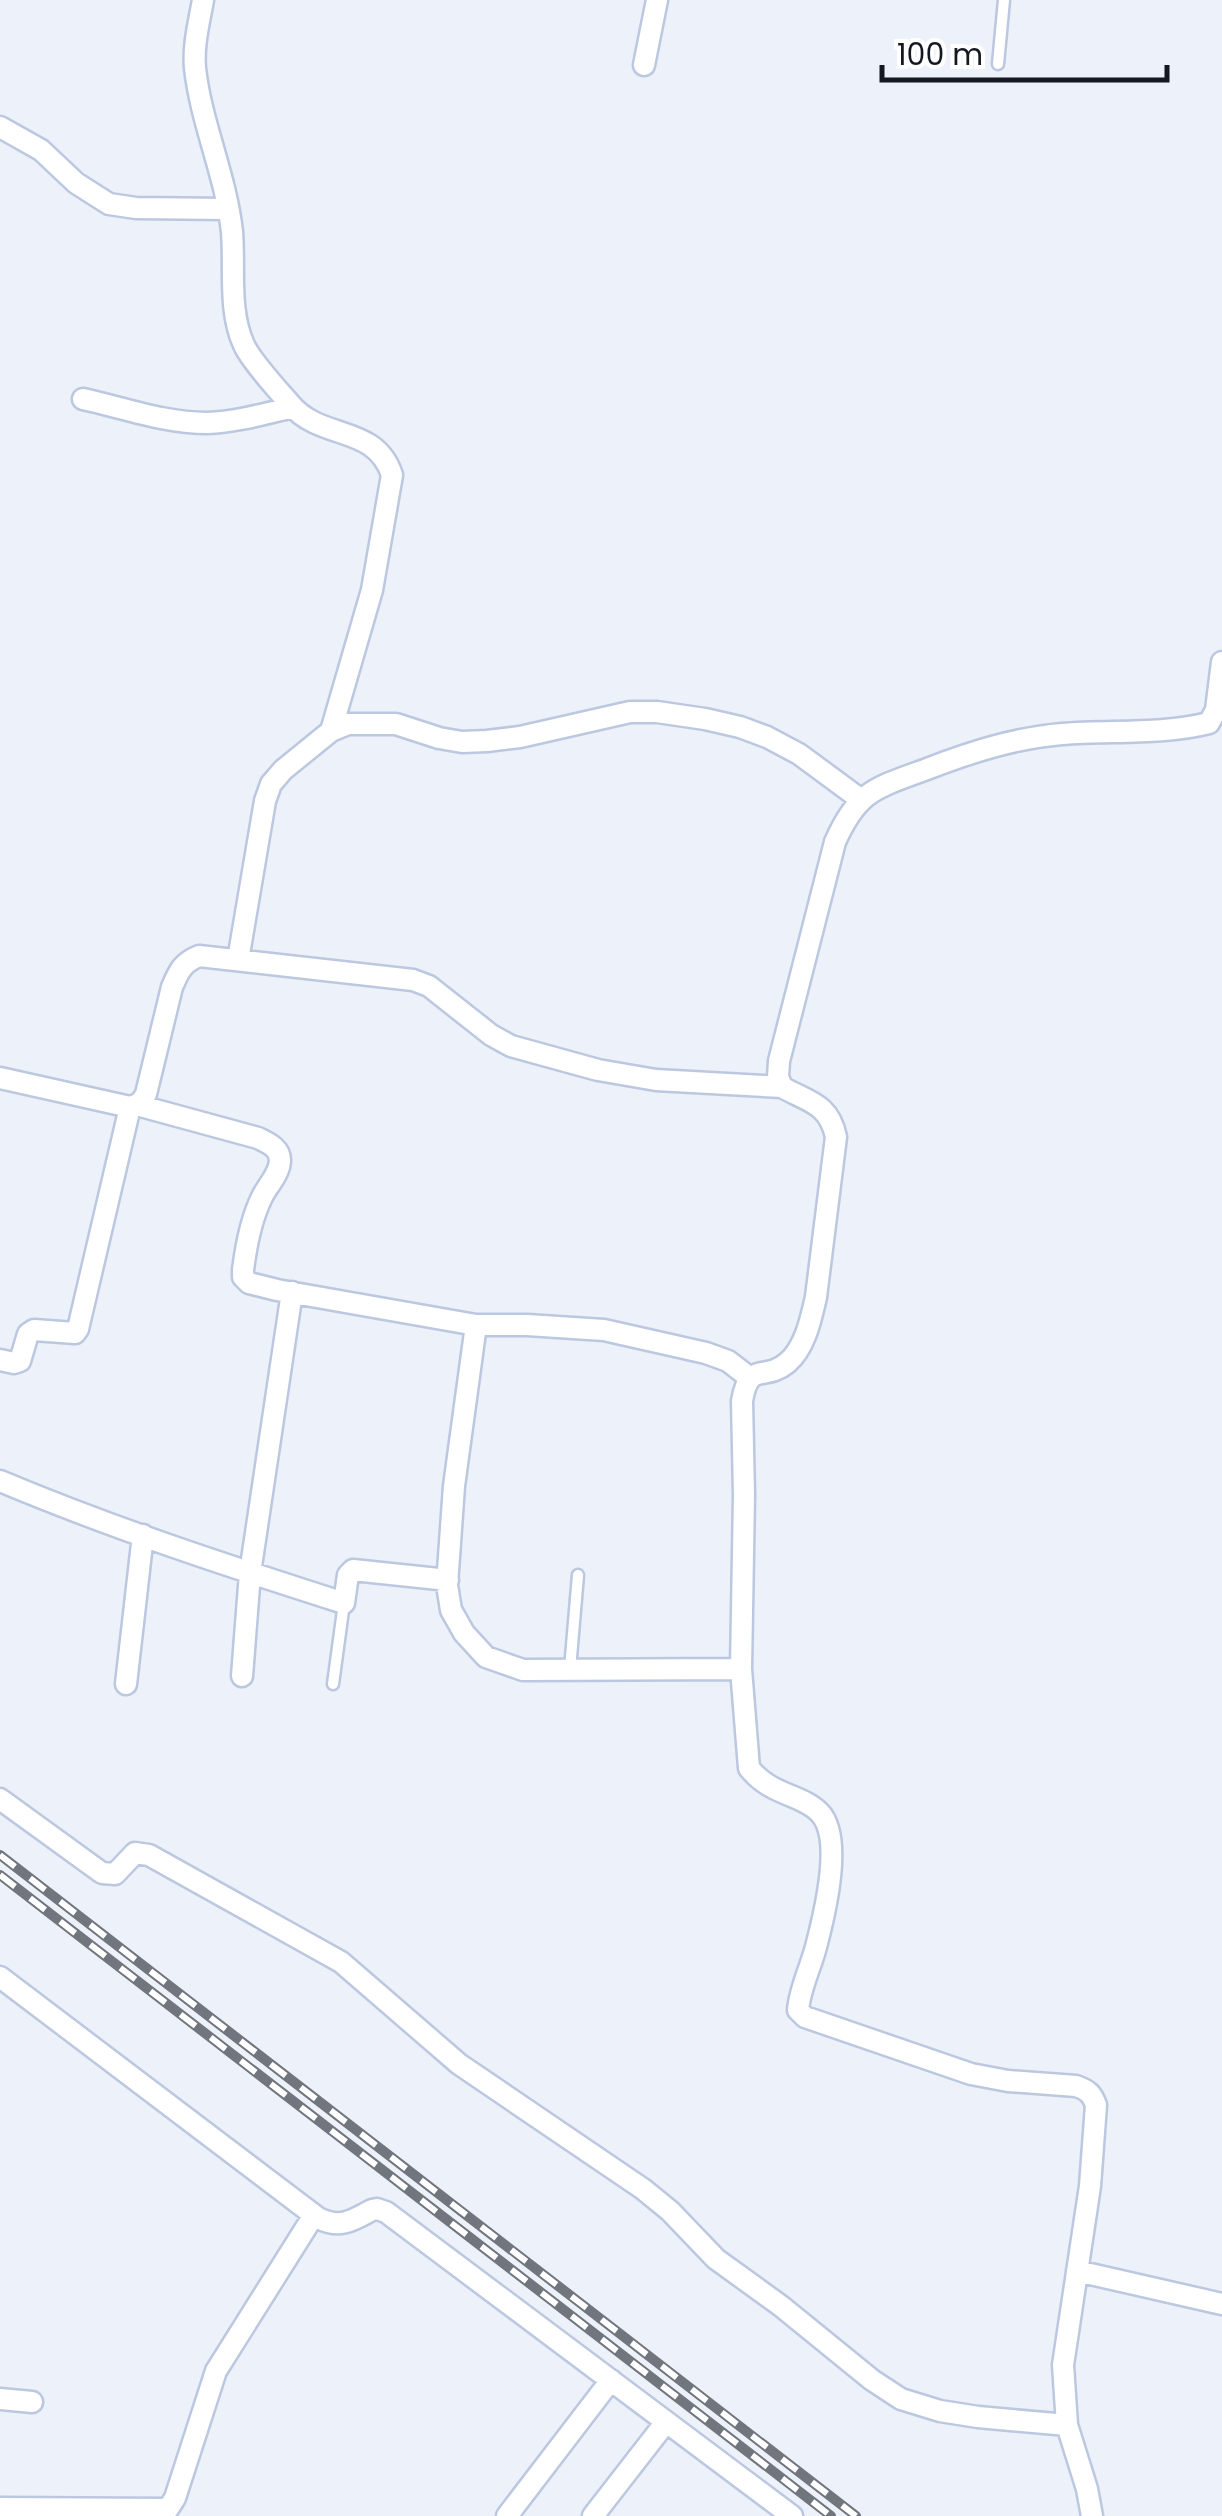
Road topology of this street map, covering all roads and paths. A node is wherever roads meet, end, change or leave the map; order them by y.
1 (203, 0) edge
2 (657, 0) edge
3 (1004, 0) edge
4 (998, 64) dead end
5 (644, 65) dead end
6 (0, 127) edge
7 (228, 209) junction
8 (83, 398) dead end
9 (293, 408) junction
10 (1222, 662) edge
11 (1215, 725) edge
12 (330, 731) junction
13 (860, 799) junction
14 (238, 960) junction
15 (0, 1078) edge
16 (782, 1087) junction
17 (133, 1106) junction
18 (292, 1292) junction
19 (476, 1325) junction
20 (0, 1360) edge
21 (750, 1378) junction
22 (0, 1482) edge
23 (143, 1535) junction
24 (250, 1573) junction
25 (578, 1575) dead end
26 (448, 1580) junction
27 (344, 1604) junction
28 (741, 1668) junction
29 (570, 1669) junction
30 (242, 1676) dead end
31 (126, 1684) dead end
32 (334, 1684) dead end
33 (0, 1798) edge
34 (0, 1977) edge
35 (314, 2215) junction
36 (1077, 2271) junction
37 (1222, 2304) edge
38 (611, 2380) junction
39 (0, 2398) edge
40 (32, 2402) dead end
41 (666, 2422) junction
42 (1067, 2424) junction
43 (0, 2508) edge
44 (150, 2513) edge
45 (507, 2516) edge
46 (593, 2516) edge
47 (792, 2516) edge
48 (1092, 2516) edge

1 - 7 street
2 - 5 street
3 - 4 lane
6 - 7 street
7 - 9 street
8 - 9 street
9 - 12 street
10 - 11 street
11 - 13 street
12 - 13 street
12 - 14 street
13 - 16 street
14 - 16 street
14 - 17 street
15 - 17 street
16 - 21 street
17 - 18 street
17 - 20 street
18 - 19 street
18 - 24 street
19 - 21 street
19 - 26 street
21 - 28 street
22 - 23 street
23 - 24 street
23 - 31 street
24 - 27 street
24 - 30 street
25 - 29 lane
26 - 27 street
26 - 29 street
27 - 32 lane
28 - 29 street
28 - 36 street
33 - 42 street
34 - 35 street
35 - 38 street
35 - 44 street
36 - 37 street
36 - 42 street
38 - 41 street
38 - 45 street
39 - 40 street
41 - 46 street
41 - 47 street
42 - 48 street
43 - 44 street

